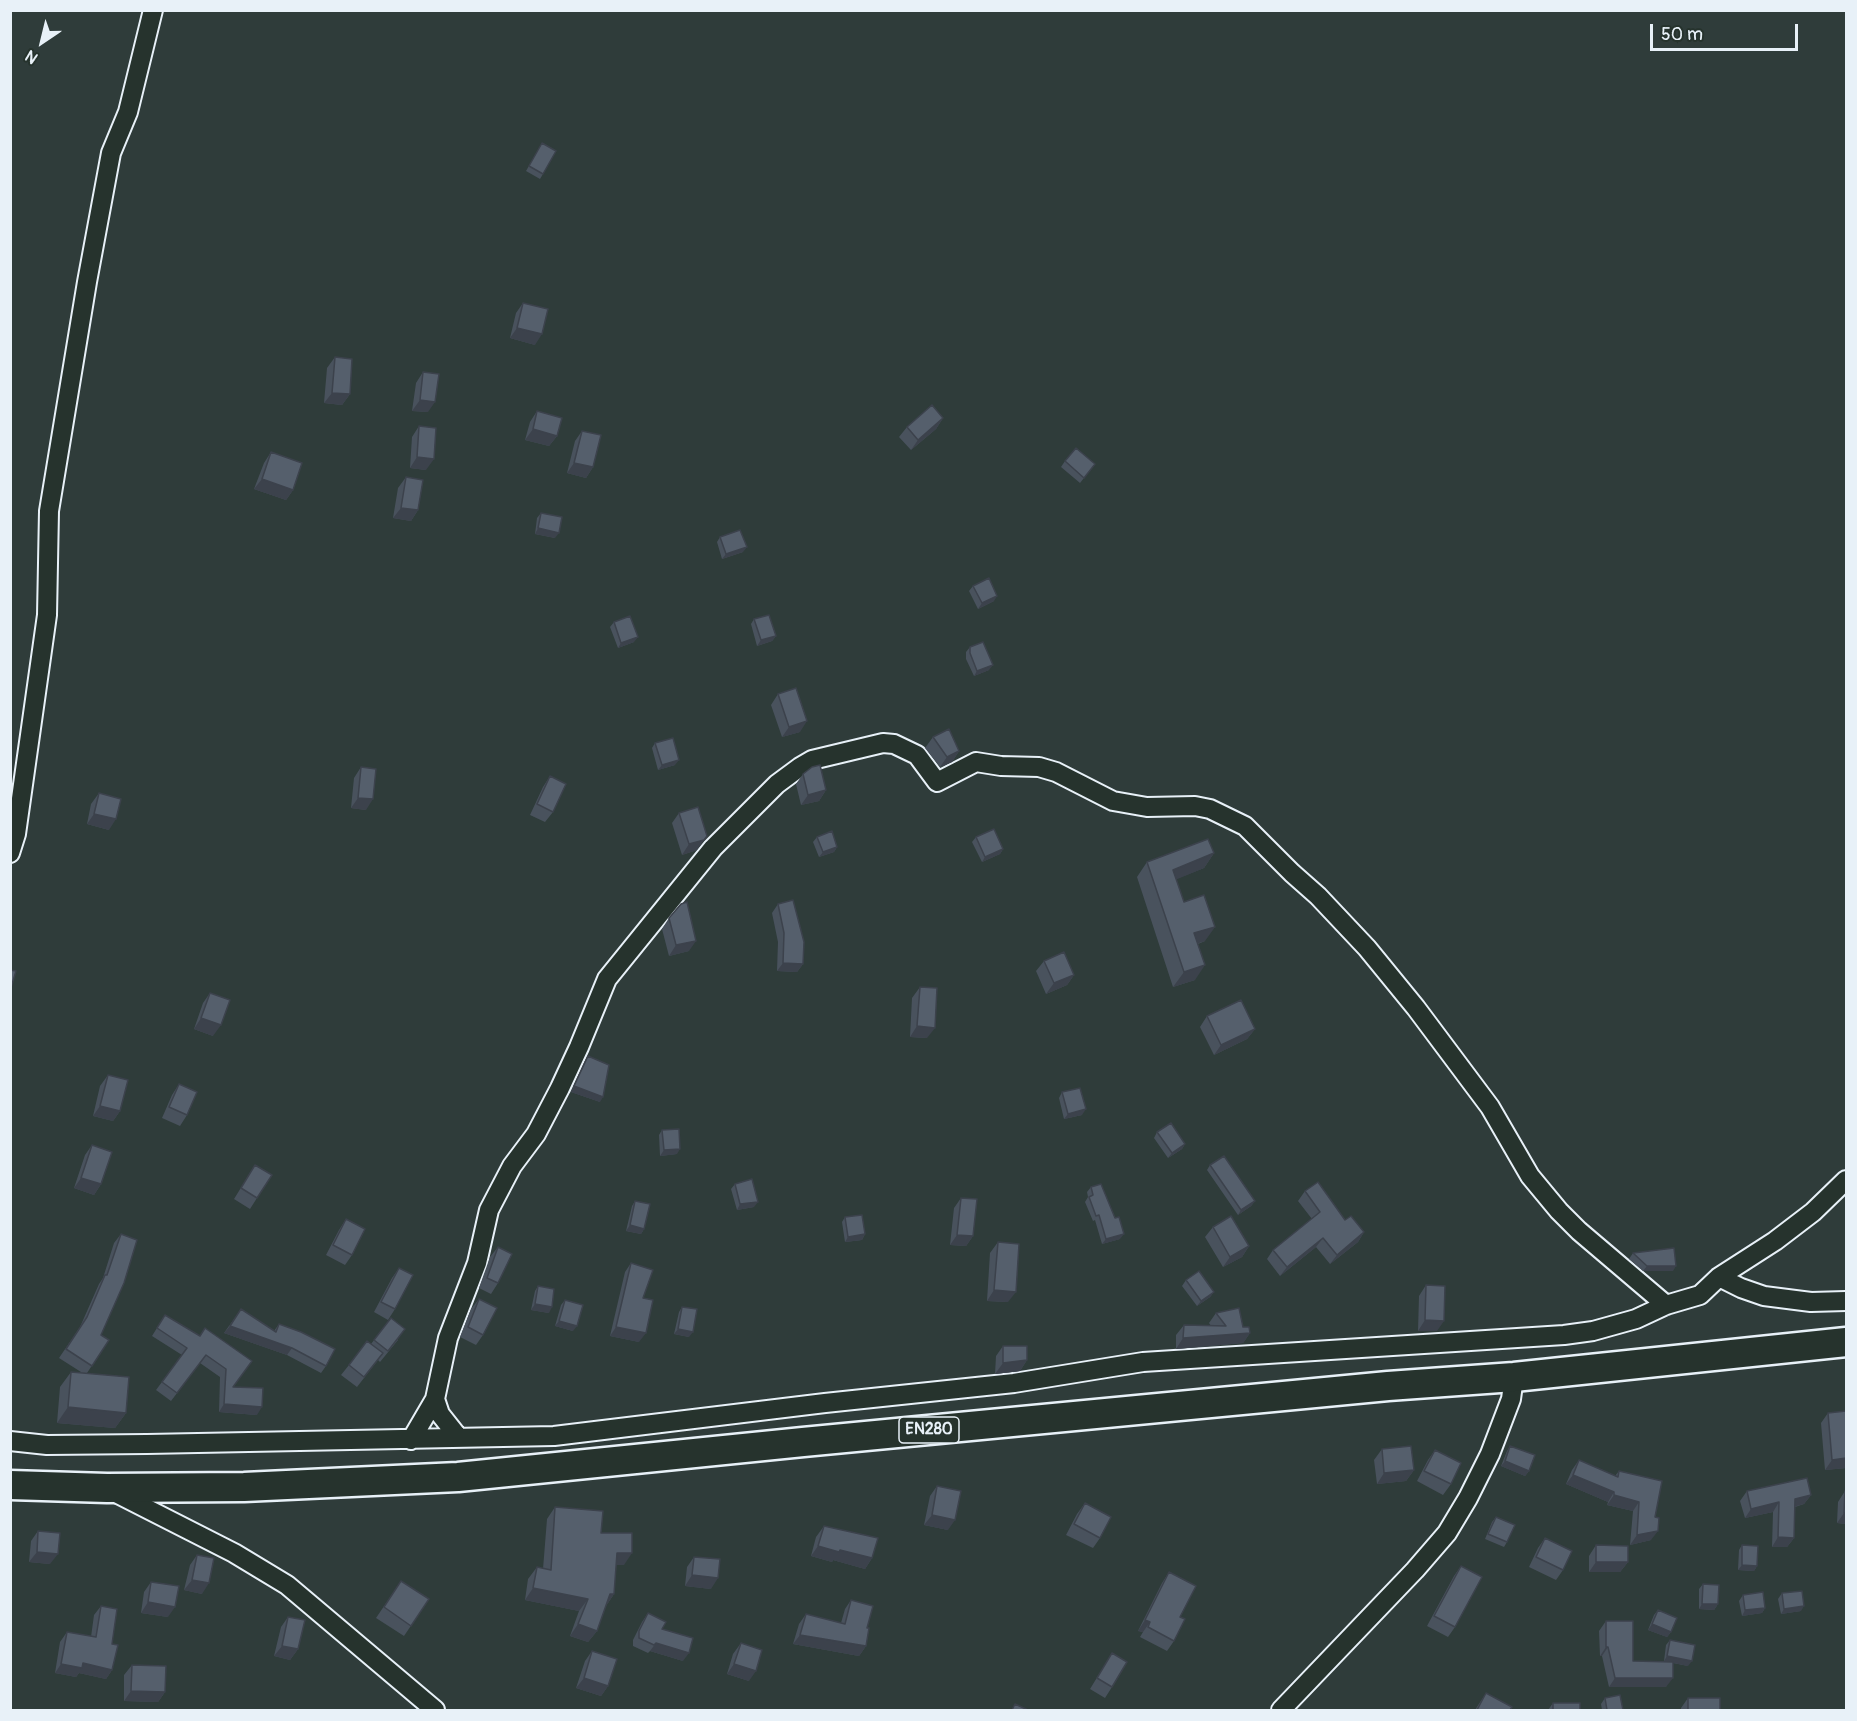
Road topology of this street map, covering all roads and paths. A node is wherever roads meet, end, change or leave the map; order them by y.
1 (153, 10) edge
2 (10, 853) edge
3 (1846, 1180) edge
4 (1719, 1277) junction
5 (1846, 1301) edge
6 (1666, 1305) junction
7 (1846, 1342) edge
8 (1514, 1377) junction
9 (435, 1399) junction
10 (459, 1438) junction
11 (411, 1440) junction
12 (10, 1441) edge
13 (10, 1485) edge
14 (107, 1488) junction
15 (435, 1710) edge
16 (1281, 1710) edge

1 - 2 street
3 - 4 street
4 - 5 street
4 - 6 street
6 - 9 street
6 - 10 street
7 - 8 main road, EN280
8 - 14 main road, EN280
8 - 16 street
9 - 10 street
9 - 11 street
10 - 11 street
11 - 12 street
13 - 14 main road, EN280
14 - 15 street

